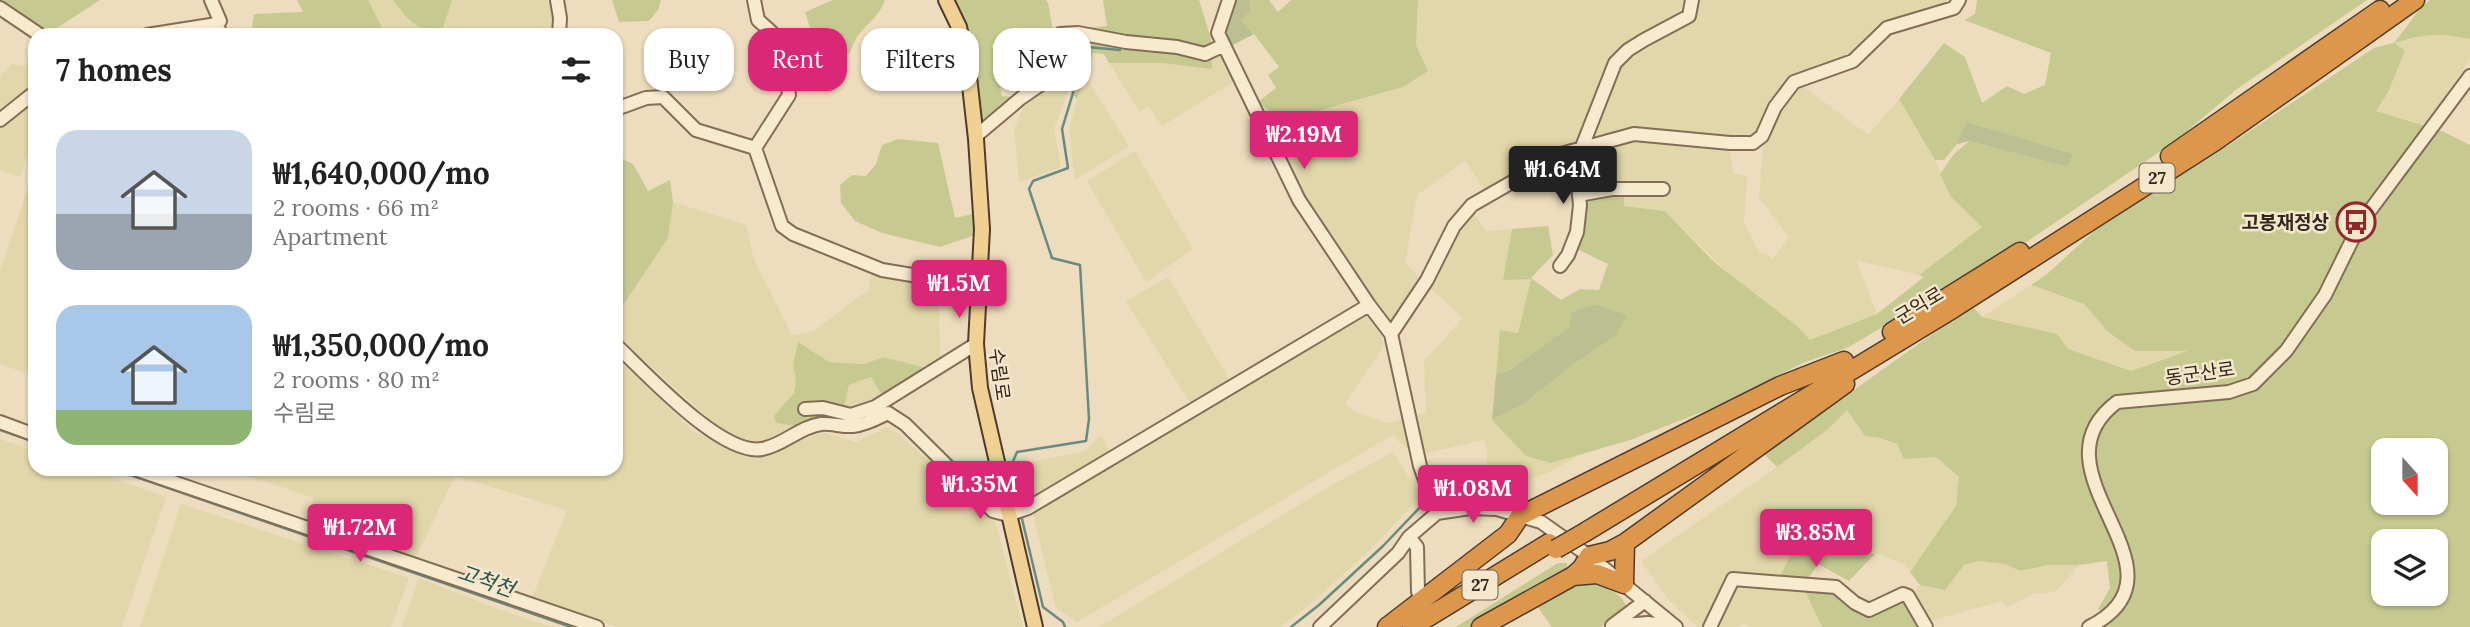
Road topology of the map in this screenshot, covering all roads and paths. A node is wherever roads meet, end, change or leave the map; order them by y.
1 (3, 0) edge
2 (211, 0) edge
3 (556, 0) edge
4 (754, 0) edge
5 (946, 0) edge
6 (1229, 0) edge
7 (1692, 0) edge
8 (1959, 0) edge
9 (2394, 0) edge
10 (2415, 0) edge
11 (0, 7) edge
12 (220, 21) dead end
13 (30, 28) edge
14 (192, 28) edge
15 (218, 28) edge
16 (559, 28) edge
17 (1224, 45) junction
18 (2470, 76) edge
19 (28, 98) edge
20 (623, 106) edge
21 (0, 120) edge
22 (976, 136) junction
23 (1583, 147) junction
24 (755, 148) junction
25 (1663, 189) dead end
26 (1579, 195) junction
27 (1560, 266) dead end
28 (978, 286) junction
29 (1369, 305) junction
30 (1391, 334) junction
31 (976, 344) junction
32 (1891, 346) junction
33 (623, 352) edge
34 (1844, 361) junction
35 (806, 409) dead end
36 (853, 421) junction
37 (0, 422) edge
38 (28, 432) edge
39 (155, 476) edge
40 (1437, 513) junction
41 (1008, 514) junction
42 (1520, 516) junction
43 (1583, 527) junction
44 (1409, 537) junction
45 (1625, 543) junction
46 (1553, 546) junction
47 (1589, 556) junction
48 (1573, 576) junction
49 (1624, 584) junction
50 (1418, 592) dead end
51 (1645, 601) junction
52 (1611, 626) edge
53 (597, 627) edge
54 (1035, 627) edge
55 (1320, 627) edge
56 (1387, 627) edge
57 (1412, 627) edge
58 (1432, 627) edge
59 (1481, 627) edge
60 (1676, 627) edge
61 (1710, 627) edge
62 (1926, 627) edge
63 (2089, 627) edge

1 - 11 street
2 - 12 street
3 - 16 street
4 - 24 street
5 - 22 main road, 수림로
6 - 17 street
7 - 23 street
8 - 23 street
9 - 34 highway, 군익로 / 27
10 - 32 highway, 군익로 / 27
11 - 13 street
14 - 15 street
17 - 22 street
17 - 29 street
18 - 63 street, 동군산로
19 - 21 street
20 - 24 street
22 - 28 main road, 수림로
23 - 26 street
23 - 30 street
24 - 28 street
25 - 26 street
26 - 27 street
28 - 31 main road, 수림로
29 - 30 street
29 - 41 street
30 - 40 street
31 - 36 street
31 - 41 main road, 수림로
32 - 43 highway, 군익로 / 27
32 - 45 highway
33 - 36 street
34 - 42 highway
34 - 43 highway, 군익로 / 27
35 - 36 street
36 - 41 street
37 - 38 street
39 - 53 street
40 - 42 street
40 - 44 street
41 - 54 main road, 수림로
42 - 47 street
42 - 56 highway
43 - 46 highway, 군익로 / 27, bridge
44 - 50 street
44 - 55 street
45 - 47 highway
45 - 49 highway
46 - 57 highway, 군익로 / 27
46 - 58 highway, 군익로 / 27
47 - 48 highway
47 - 49 street
48 - 49 highway
48 - 59 highway
49 - 51 street
51 - 52 street
51 - 60 street
52 - 60 street
61 - 62 street

